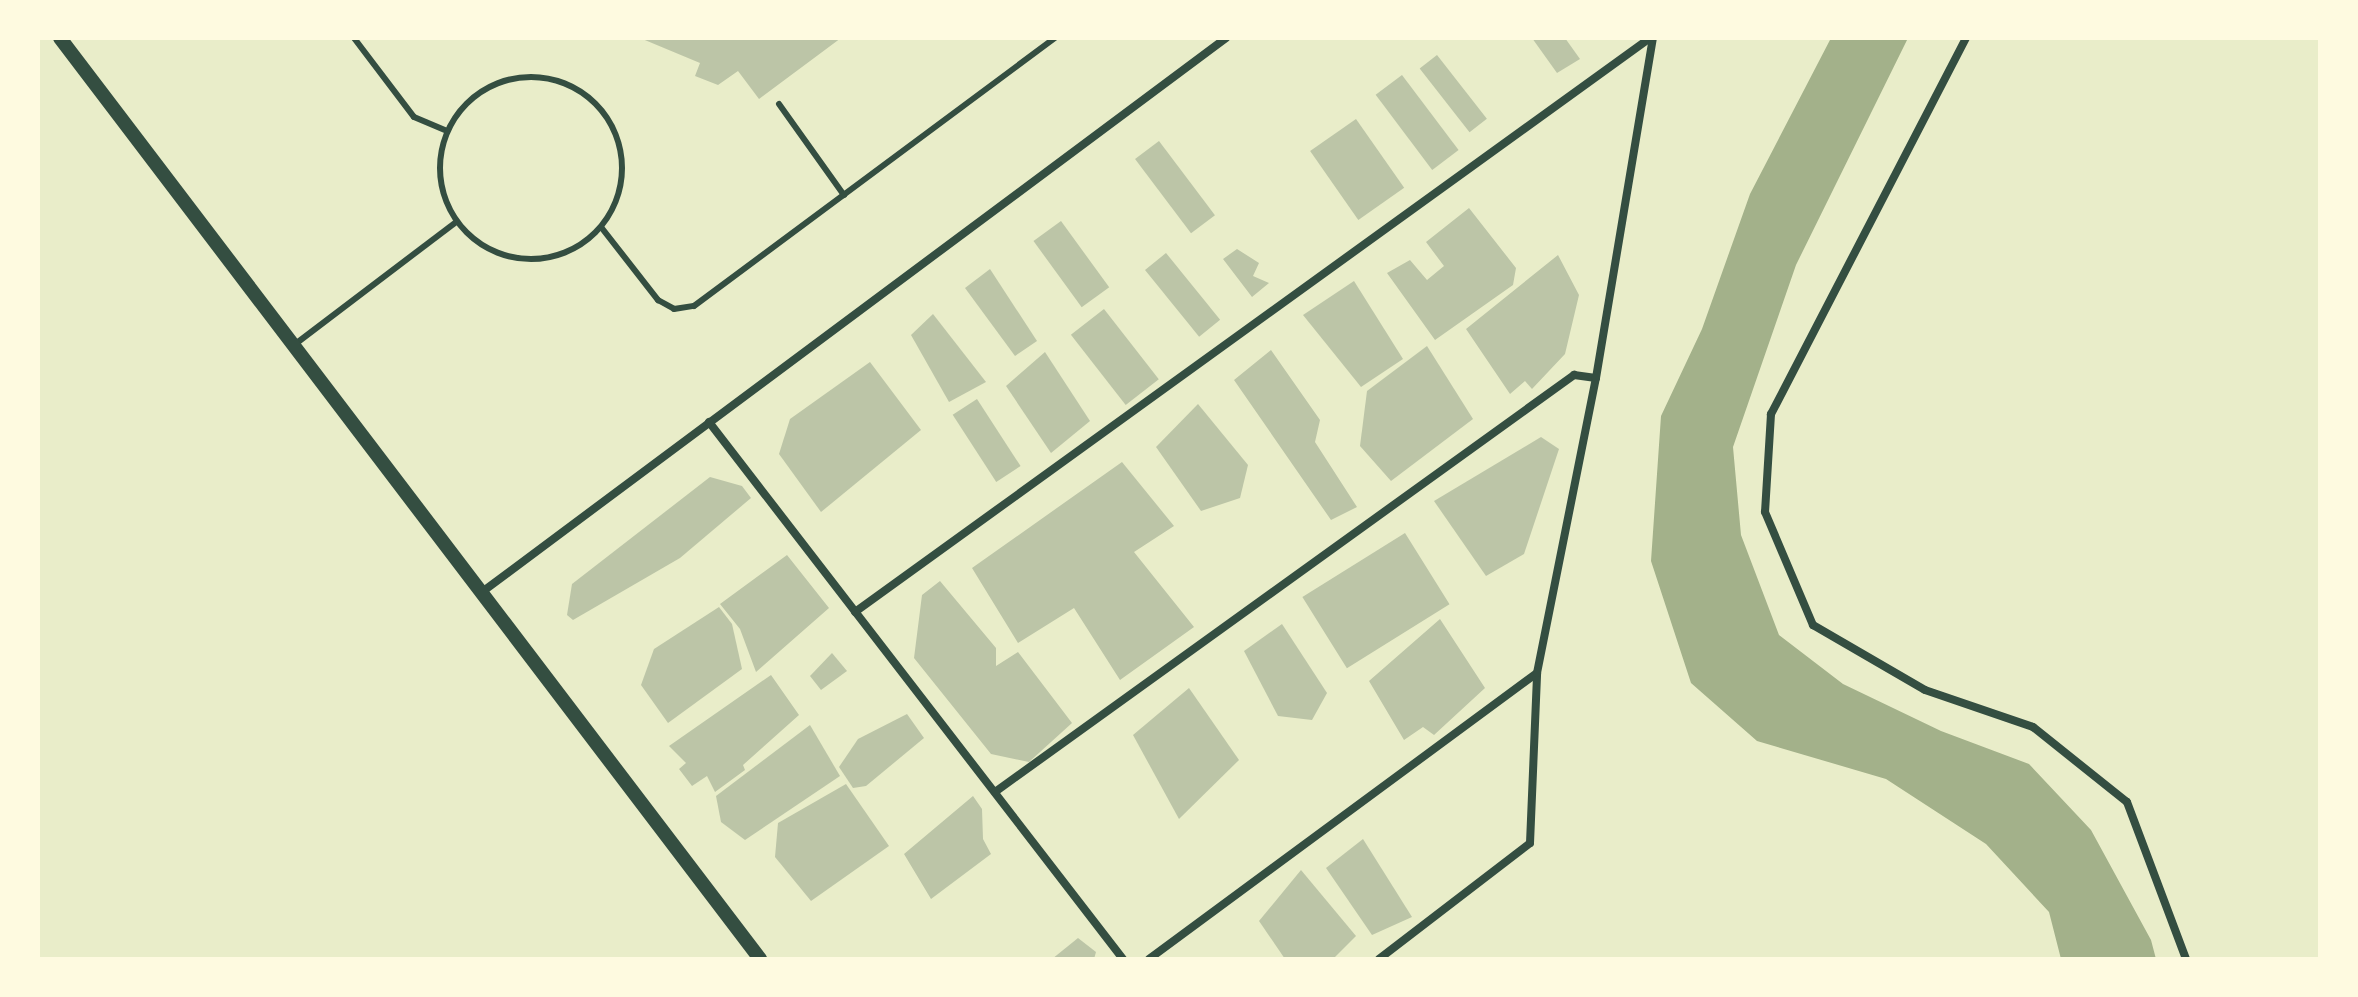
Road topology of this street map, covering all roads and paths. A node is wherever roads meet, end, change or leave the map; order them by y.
1 (60, 38) edge
2 (354, 38) edge
3 (1055, 38) edge
4 (1226, 38) edge
5 (1652, 38) edge
6 (1966, 38) edge
7 (779, 104) dead end
8 (447, 131) junction
9 (844, 195) junction
10 (456, 222) junction
11 (601, 227) junction
12 (294, 345) junction
13 (1596, 378) junction
14 (709, 422) junction
15 (482, 592) junction
16 (855, 612) junction
17 (1537, 673) junction
18 (995, 792) junction
19 (760, 959) edge
20 (1123, 959) edge
21 (1149, 959) edge
22 (1379, 959) edge
23 (2186, 959) edge

1 - 12 street
2 - 8 lane
3 - 9 lane
4 - 14 street
5 - 13 street
5 - 16 street
6 - 23 street
7 - 9 lane
8 - 10 lane
8 - 11 lane
9 - 11 lane
10 - 11 lane
10 - 12 lane
12 - 15 street
13 - 17 street
13 - 18 street
14 - 15 street
14 - 16 street
15 - 19 street
16 - 18 street
17 - 21 street
17 - 22 street
18 - 20 street

